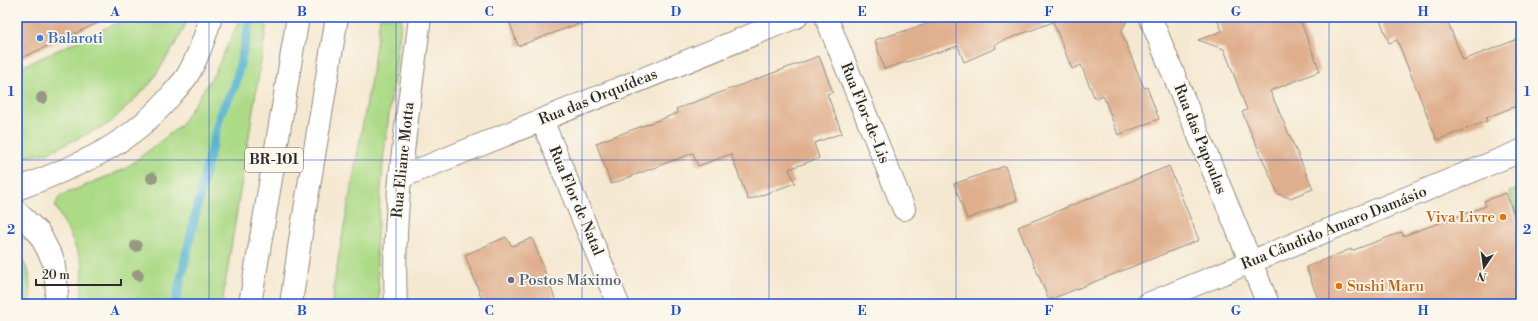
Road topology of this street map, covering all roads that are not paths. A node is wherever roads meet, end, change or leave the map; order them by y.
1 (211, 17) edge
2 (298, 17) edge
3 (337, 17) edge
4 (420, 17) edge
5 (796, 17) edge
6 (826, 17) edge
7 (1150, 17) edge
8 (542, 120) junction
9 (1521, 151) edge
10 (401, 177) junction
11 (17, 189) edge
12 (904, 209) dead end
13 (17, 212) edge
14 (1251, 262) junction
15 (55, 304) edge
16 (250, 304) edge
17 (291, 304) edge
18 (396, 304) edge
19 (618, 304) edge
20 (1148, 304) edge
21 (1268, 304) edge

1 - 11 main road
2 - 16 main road, BR-101
3 - 17 main road, BR-101
4 - 10 main road, Rua Eliane Motta
5 - 8 main road, Rua das Orquídeas
6 - 12 main road, Rua Flor-de-Lis
7 - 14 main road, Rua das Papoulas
8 - 10 main road, Rua das Orquídeas
8 - 19 main road, Rua Flor de Natal
9 - 14 main road, Rua Cândido Amaro Damásio
10 - 18 main road, Rua Eliane Motta
13 - 15 main road
14 - 20 main road, Rua Cândido Amaro Damásio
14 - 21 main road, Rua das Papoulas

